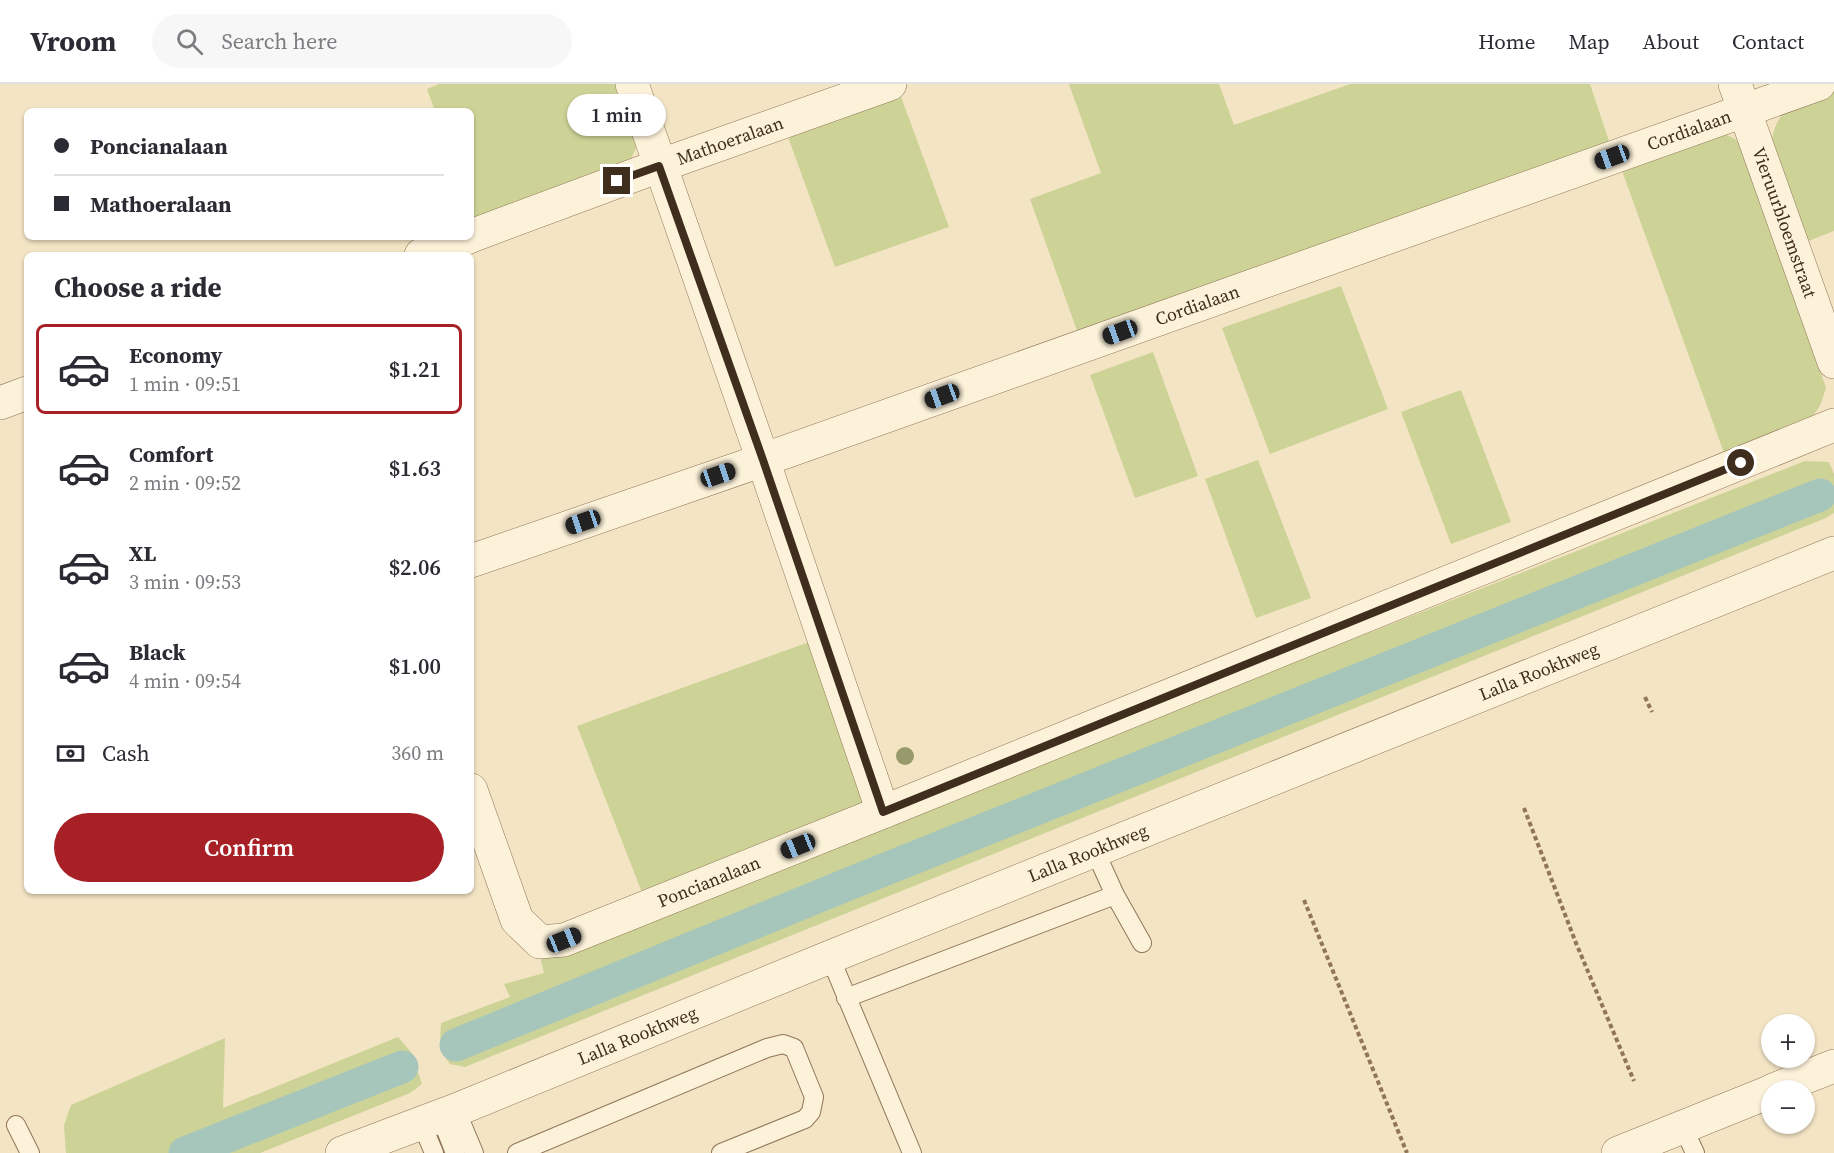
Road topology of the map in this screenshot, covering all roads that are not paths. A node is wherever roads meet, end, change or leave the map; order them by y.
1 (632, 84) edge
2 (890, 84) edge
3 (1819, 84) edge
4 (1740, 97) edge
5 (659, 166) junction
6 (474, 235) edge
7 (462, 240) edge
8 (429, 252) edge
9 (1834, 362) edge
10 (24, 394) edge
11 (0, 403) edge
12 (1834, 425) edge
13 (763, 460) junction
14 (1834, 553) edge
15 (474, 560) edge
16 (474, 798) edge
17 (883, 812) junction
18 (1095, 851) junction
19 (1115, 895) junction
20 (1142, 943) dead end
21 (830, 957) junction
22 (846, 998) junction
23 (1834, 1066) edge
24 (1799, 1080) edge
25 (1761, 1097) edge
26 (439, 1116) junction
27 (16, 1125) dead end
28 (1689, 1140) edge
29 (30, 1153) edge
30 (342, 1153) edge
31 (434, 1153) edge
32 (454, 1153) edge
33 (474, 1153) edge
34 (517, 1153) edge
35 (721, 1153) edge
36 (912, 1153) edge
37 (1618, 1153) edge

1 - 5 street
2 - 5 street, Mathoeralaan
3 - 4 street, Cordialaan
4 - 9 street, Vieruurbloemstraat
4 - 13 street, Cordialaan
5 - 6 street, Mathoeralaan
5 - 13 street
7 - 8 street, Mathoeralaan
10 - 11 street
12 - 17 street, Poncianalaan
13 - 15 street, Cordialaan
13 - 17 street
14 - 18 street, Lalla Rookhweg
16 - 17 street, Poncianalaan
18 - 19 lane
18 - 21 street, Lalla Rookhweg
19 - 20 lane
19 - 22 lane
21 - 22 lane
21 - 26 street, Lalla Rookhweg
22 - 36 lane
23 - 24 street
25 - 28 street
26 - 30 street, Lalla Rookhweg
26 - 31 lane
26 - 32 lane
26 - 33 lane
27 - 29 lane
28 - 37 street
34 - 35 lane

